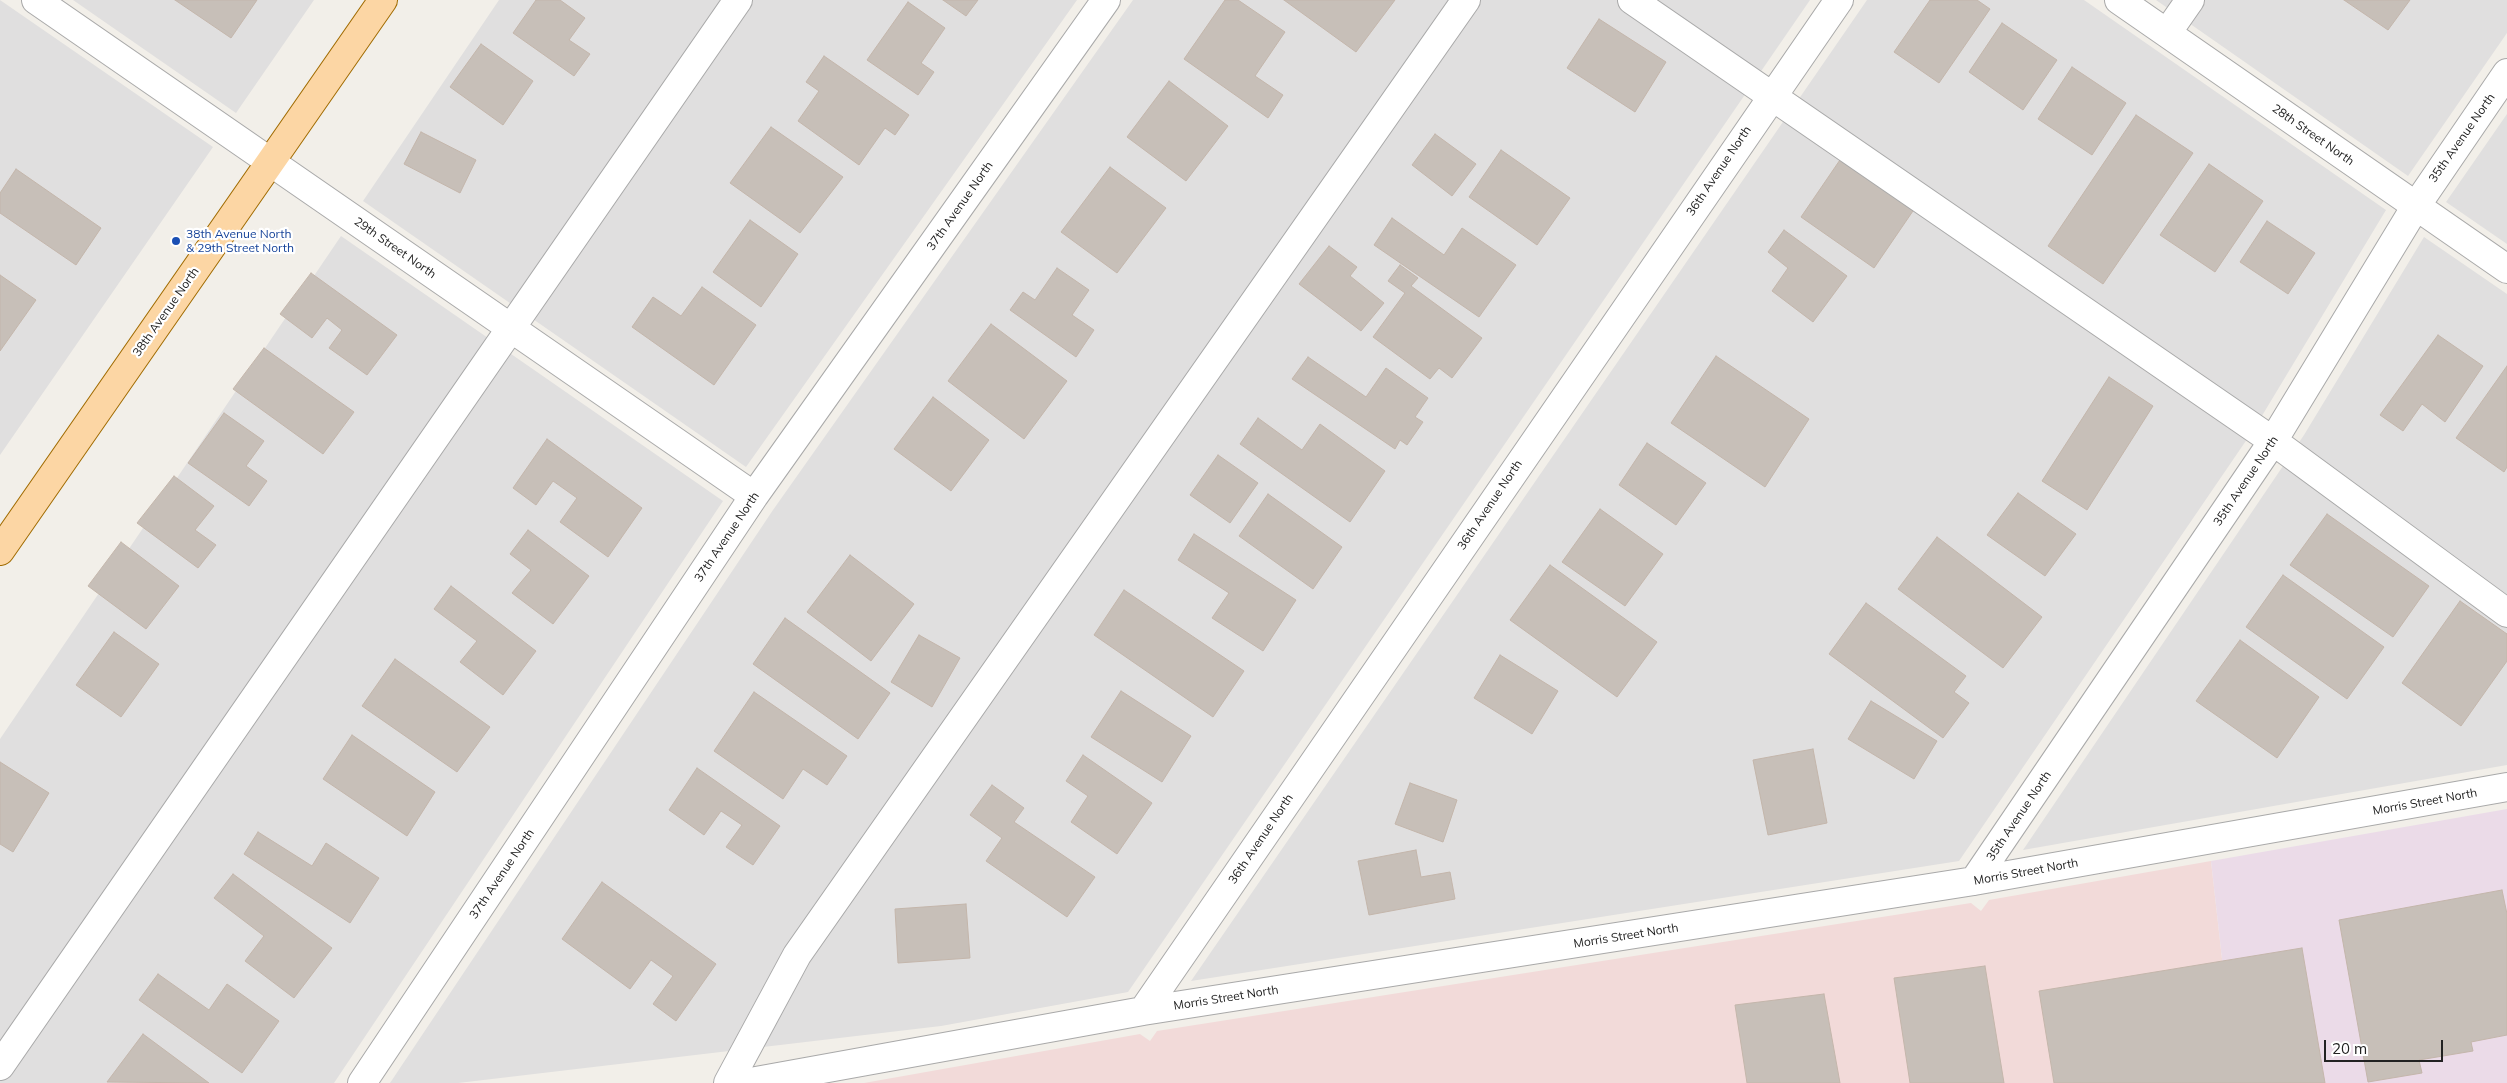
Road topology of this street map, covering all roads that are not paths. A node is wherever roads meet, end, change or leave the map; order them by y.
1 (36, 0) edge
2 (383, 0) edge
3 (738, 0) edge
4 (1106, 0) edge
5 (1466, 0) edge
6 (1632, 0) edge
7 (1839, 0) edge
8 (2119, 0) edge
9 (2190, 0) edge
10 (2167, 33) junction
11 (2507, 73) edge
12 (1770, 97) junction
13 (270, 162) junction
14 (2416, 206) junction
15 (2507, 269) edge
16 (510, 327) junction
17 (2274, 441) junction
18 (754, 496) junction
19 (0, 551) edge
20 (2507, 613) edge
21 (2507, 787) edge
22 (1974, 881) junction
23 (1143, 1011) junction
24 (0, 1066) edge
25 (362, 1083) edge
26 (728, 1083) edge
27 (744, 1083) edge

1 - 13 street, 29th Street North
2 - 13 main road, 38th Avenue North
3 - 16 street
4 - 18 street, 37th Avenue North
5 - 26 street
6 - 12 street
7 - 12 street, 36th Avenue North
8 - 10 street, 28th Street North
9 - 10 street
10 - 14 street, 28th Street North
11 - 14 street, 35th Avenue North
12 - 17 street
12 - 23 street, 36th Avenue North
13 - 16 street, 29th Street North
13 - 19 main road, 38th Avenue North
14 - 15 street, 28th Street North
14 - 17 street, 35th Avenue North
16 - 18 street, 29th Street North
16 - 24 street
17 - 20 street
17 - 22 street, 35th Avenue North
18 - 25 street, 37th Avenue North
21 - 22 street, Morris Street North
22 - 23 street, Morris Street North
23 - 27 street, Morris Street North

